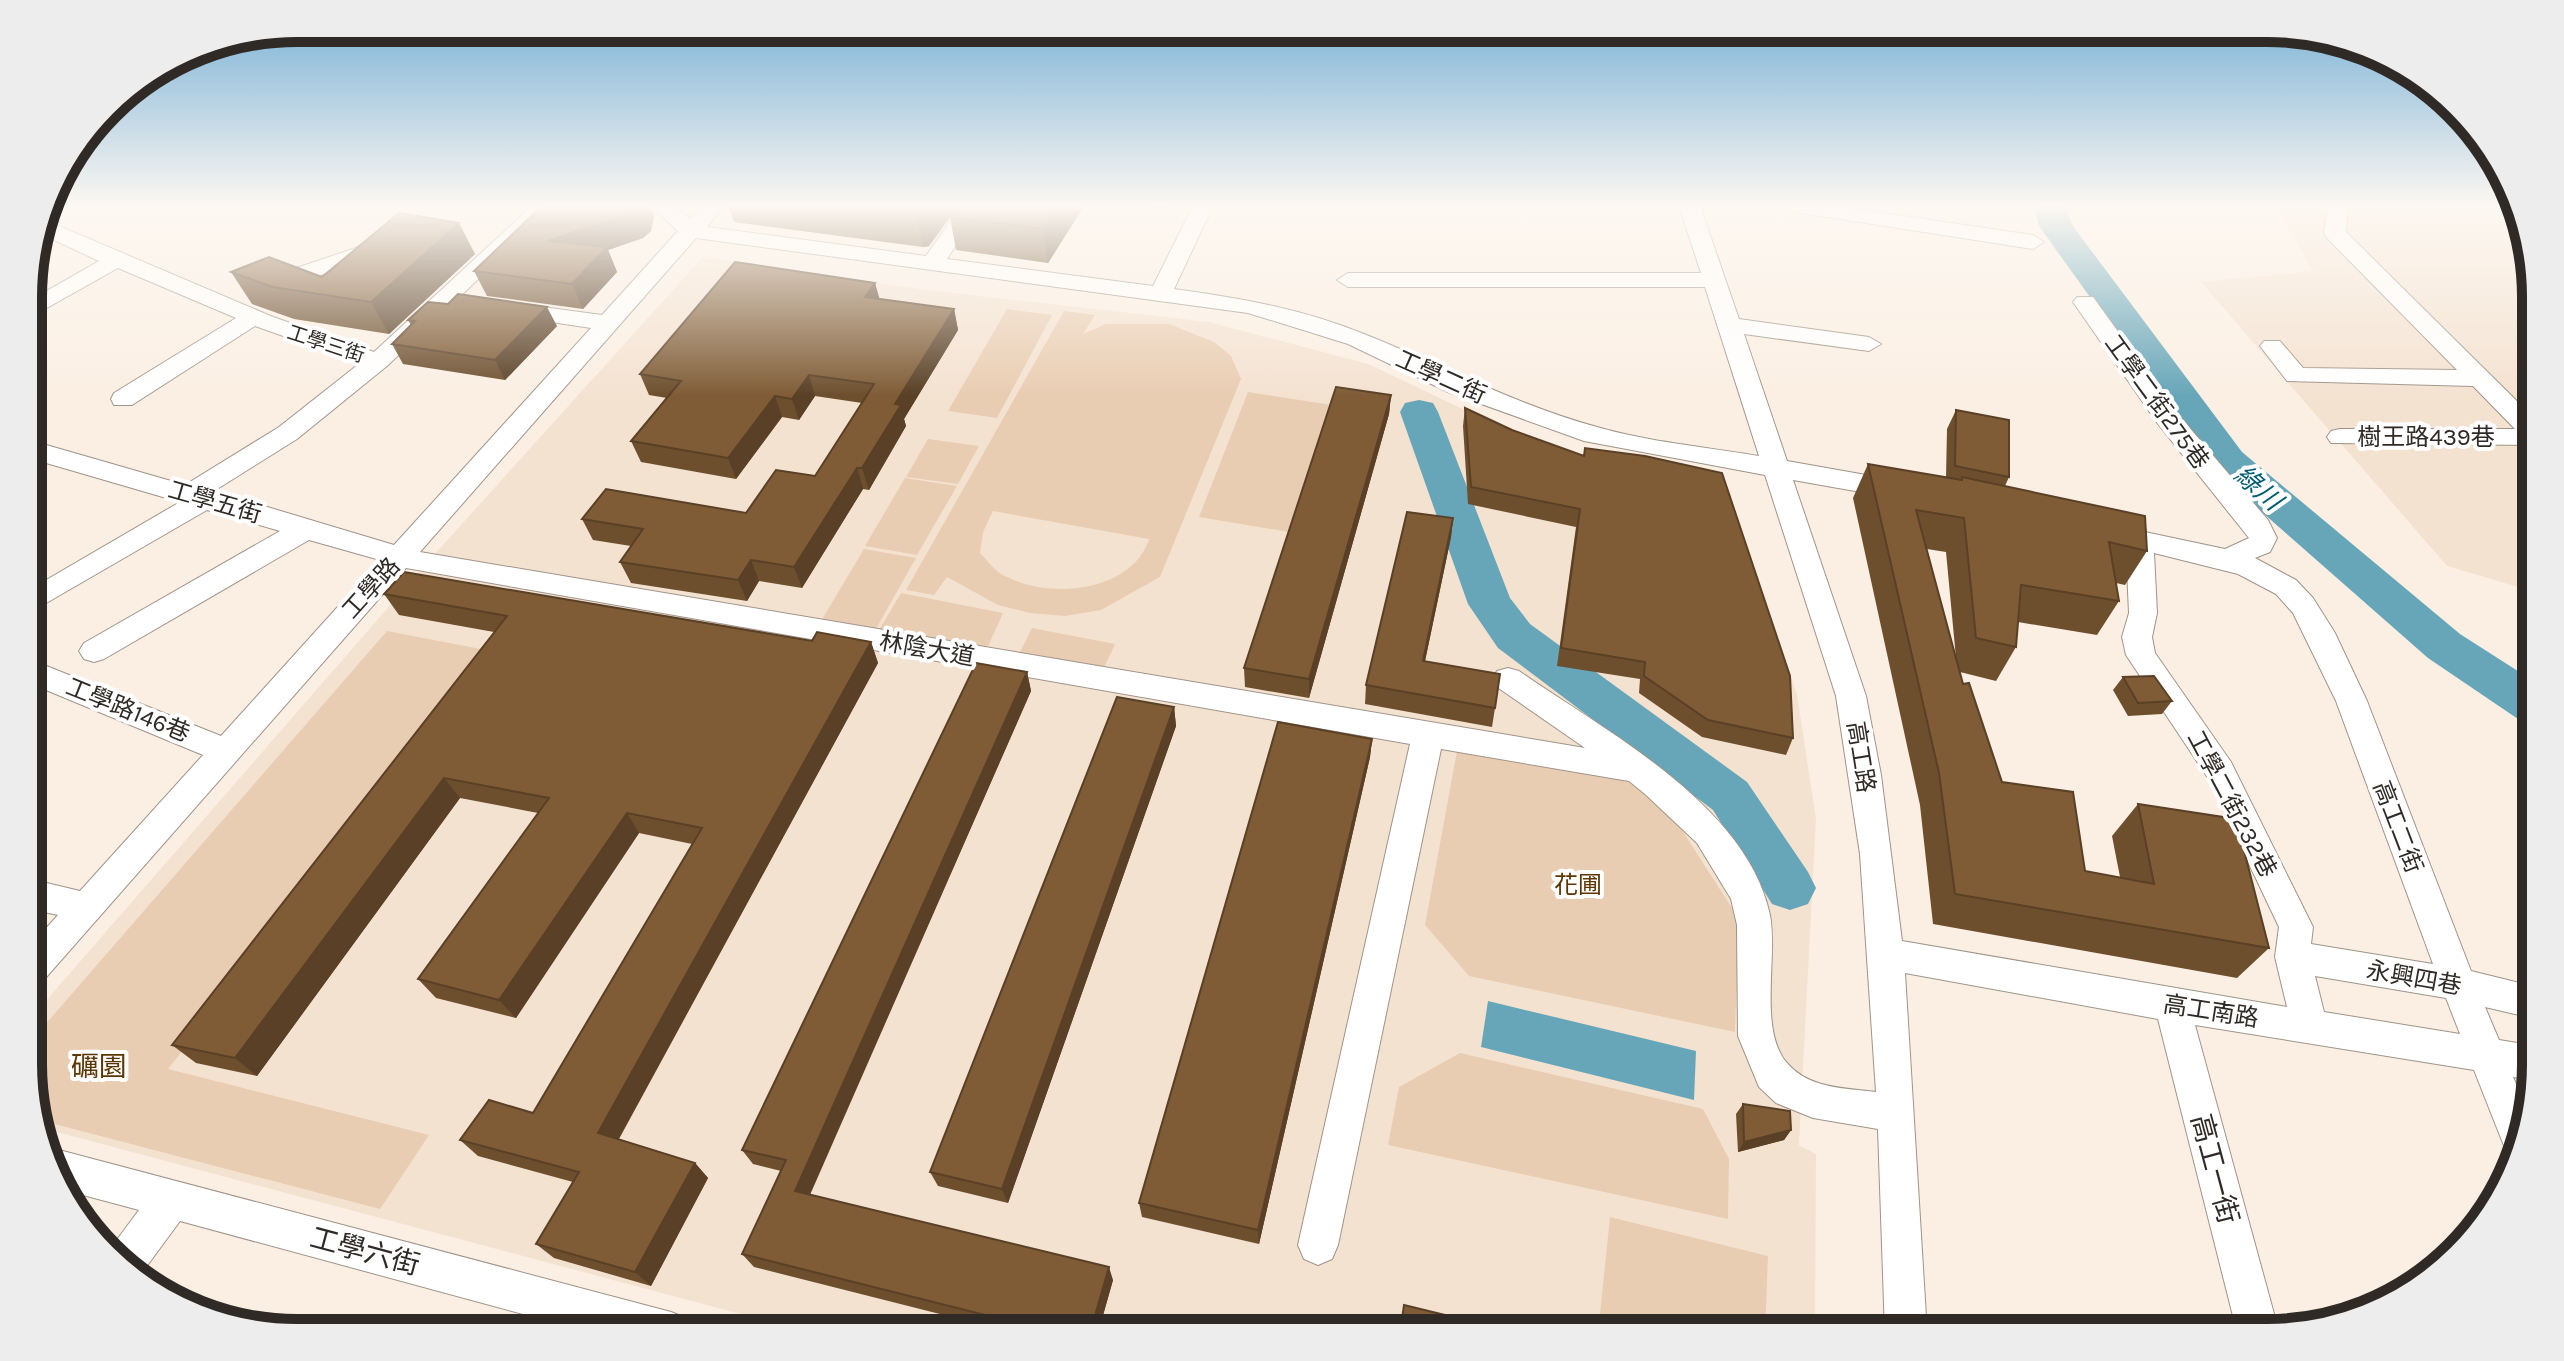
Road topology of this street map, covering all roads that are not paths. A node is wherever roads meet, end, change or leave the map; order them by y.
1 (100, 270) edge
2 (142, 270) edge
3 (314, 270) edge
4 (477, 270) edge
5 (655, 270) edge
6 (983, 270) edge
7 (1172, 270) edge
8 (1712, 270) edge
9 (2371, 270) edge
10 (1348, 280) dead end
11 (1716, 280) junction
12 (1161, 293) junction
13 (444, 301) junction
14 (217, 302) junction
15 (2085, 302) dead end
16 (43, 303) edge
17 (252, 318) junction
18 (606, 323) junction
19 (1731, 325) junction
20 (1869, 344) dead end
21 (2272, 346) dead end
22 (378, 361) junction
23 (2479, 378) junction
24 (123, 399) dead end
25 (2522, 430) edge
26 (2522, 436) edge
27 (2340, 437) dead end
28 (43, 453) edge
29 (1776, 465) junction
30 (198, 496) junction
31 (1928, 496) edge
32 (306, 529) junction
33 (2083, 529) edge
34 (2139, 541) junction
35 (413, 560) junction
36 (2225, 560) junction
37 (43, 594) edge
38 (94, 651) dead end
39 (42, 676) edge
40 (1508, 679) dead end
41 (1428, 735) junction
42 (226, 751) junction
43 (1634, 769) junction
44 (42, 897) edge
45 (87, 907) junction
46 (1886, 954) junction
47 (42, 957) edge
48 (2292, 957) junction
49 (2458, 984) junction
50 (2522, 1000) edge
51 (2172, 1005) junction
52 (2310, 1027) junction
53 (2487, 1055) junction
54 (2522, 1061) edge
55 (1895, 1113) junction
56 (2514, 1125) edge
57 (66, 1171) edge
58 (170, 1201) junction
59 (1318, 1245) dead end
60 (130, 1255) edge
61 (1905, 1318) edge
62 (2254, 1318) edge
63 (570, 1319) edge

1 - 16 street
2 - 14 street, 工學三街
3 - 14 street
4 - 13 street, 工學三街
5 - 18 street, 工學路
6 - 12 street, 工學二街
7 - 12 street
8 - 11 street, 高工路
9 - 23 street, 樹王路439巷
10 - 11 street
11 - 19 street, 高工路
12 - 29 street, 工學二街
13 - 18 street
13 - 22 street, 工學三街
14 - 17 street, 工學三街
15 - 36 street, 工學二街275巷
17 - 22 street, 工學三街
17 - 24 street
18 - 35 street, 工學路
19 - 20 street
19 - 29 street, 高工路
21 - 23 street
22 - 30 street
23 - 25 street, 樹王路439巷
26 - 27 street, 樹王路439巷
28 - 30 street, 工學五街
29 - 31 street, 工學二街
29 - 46 street, 高工路
30 - 32 street, 工學五街
30 - 37 street
32 - 35 street, 工學五街
32 - 38 street
33 - 34 street
34 - 36 street
34 - 48 street, 工學二街232巷
35 - 41 street, 林陰大道
35 - 42 street, 工學路
36 - 49 street, 高工二街
39 - 42 street, 工學路146巷
40 - 43 street
41 - 43 street, 林陰大道
41 - 59 street
42 - 45 street, 工學路
43 - 55 street
44 - 45 street
45 - 47 street, 工學路
46 - 51 street, 高工南路
46 - 55 street, 高工路
48 - 49 street, 永興四巷
48 - 52 street, 工學二街232巷
49 - 50 street, 永興四巷
49 - 53 street, 高工二街
51 - 52 street, 高工南路
51 - 62 street, 高工一街
52 - 53 street, 高工南路
53 - 54 street, 高工南路
53 - 56 street, 高工二街
55 - 61 street, 高工路
57 - 58 street, 工學六街
58 - 60 street
58 - 63 street, 工學六街

